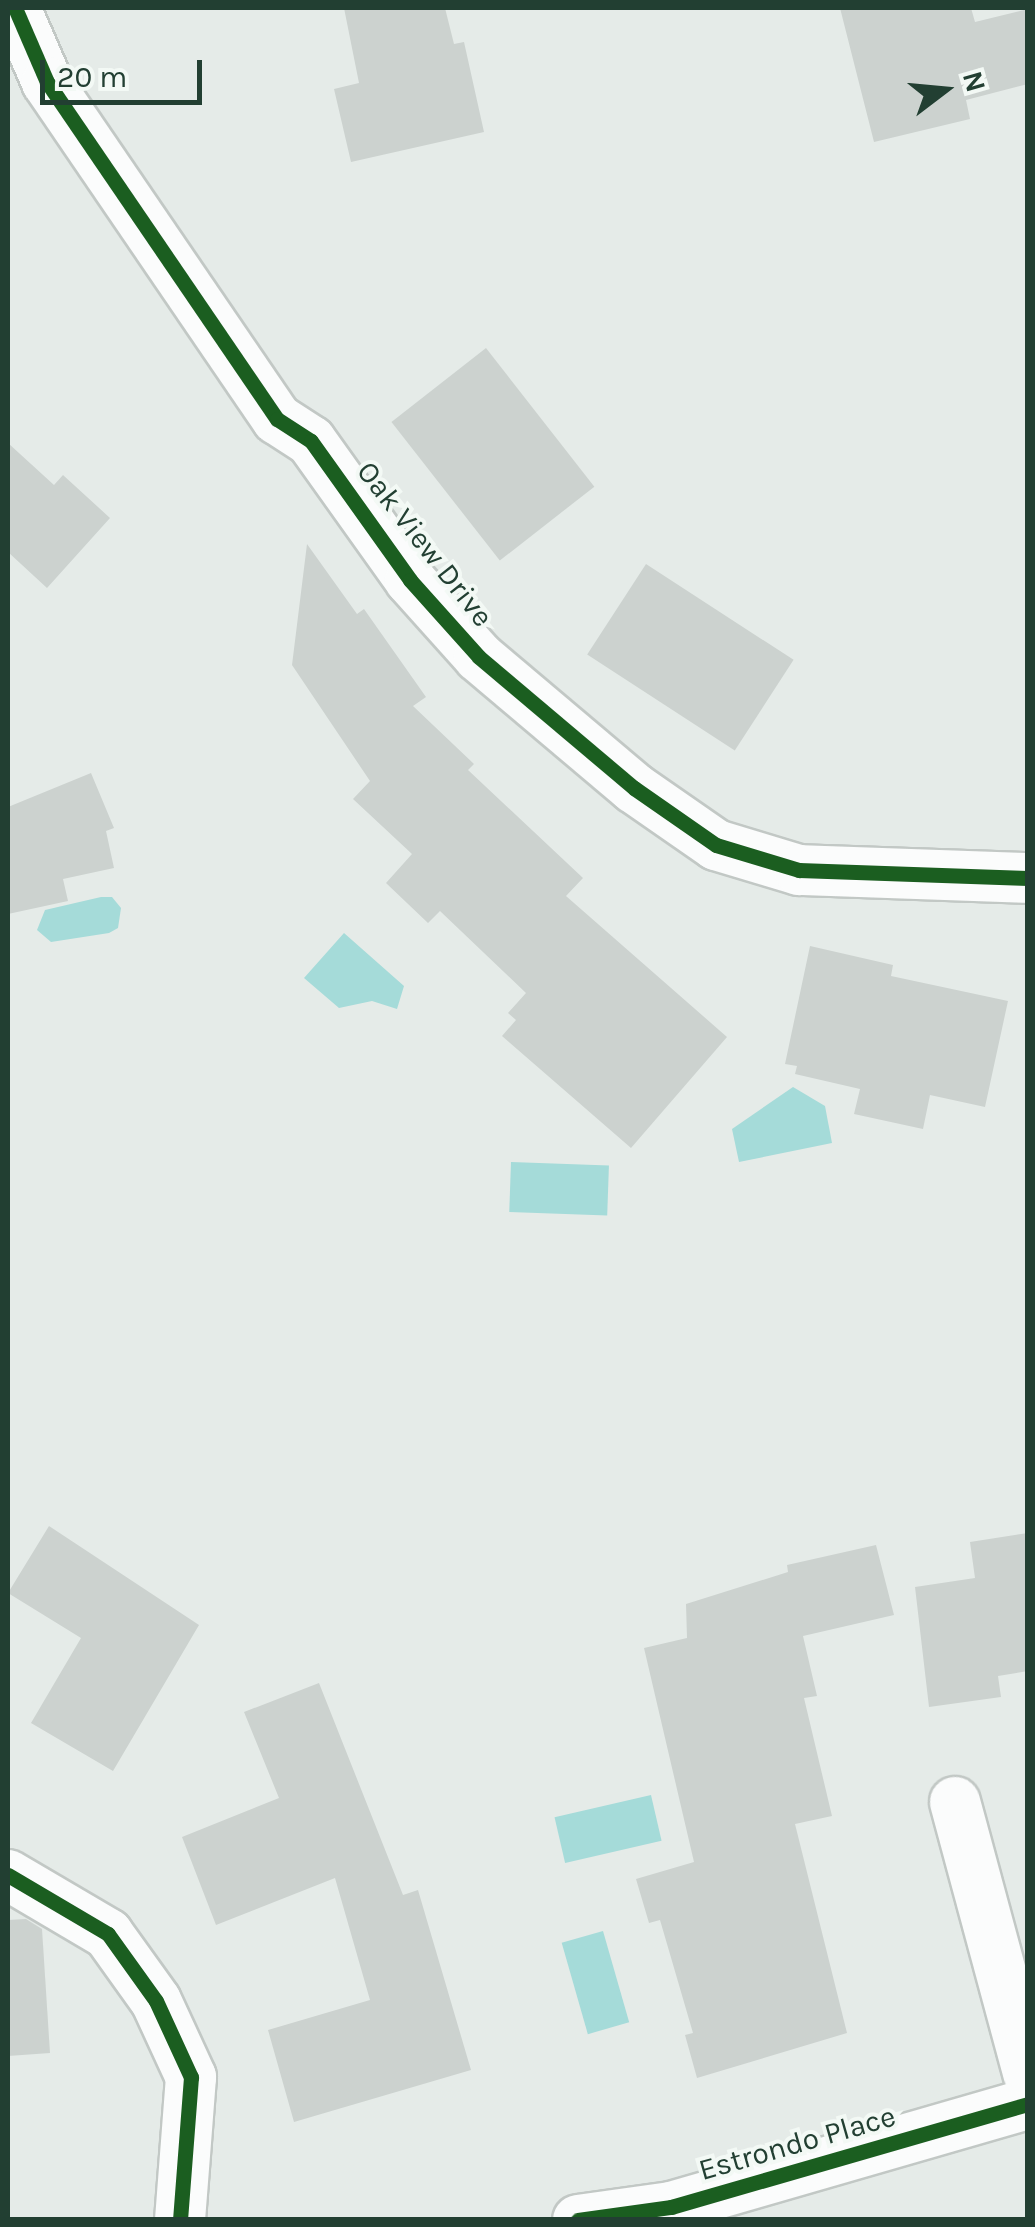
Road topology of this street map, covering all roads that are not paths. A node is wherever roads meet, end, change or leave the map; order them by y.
1 (15, 8) edge
2 (1028, 878) edge
3 (955, 1802) dead end
4 (8, 1876) edge
5 (1028, 2073) edge
6 (1028, 2104) edge
7 (180, 2220) edge
8 (578, 2220) edge

1 - 2 street, Oak View Drive
3 - 5 street
4 - 7 street
6 - 8 street, Estrondo Place

